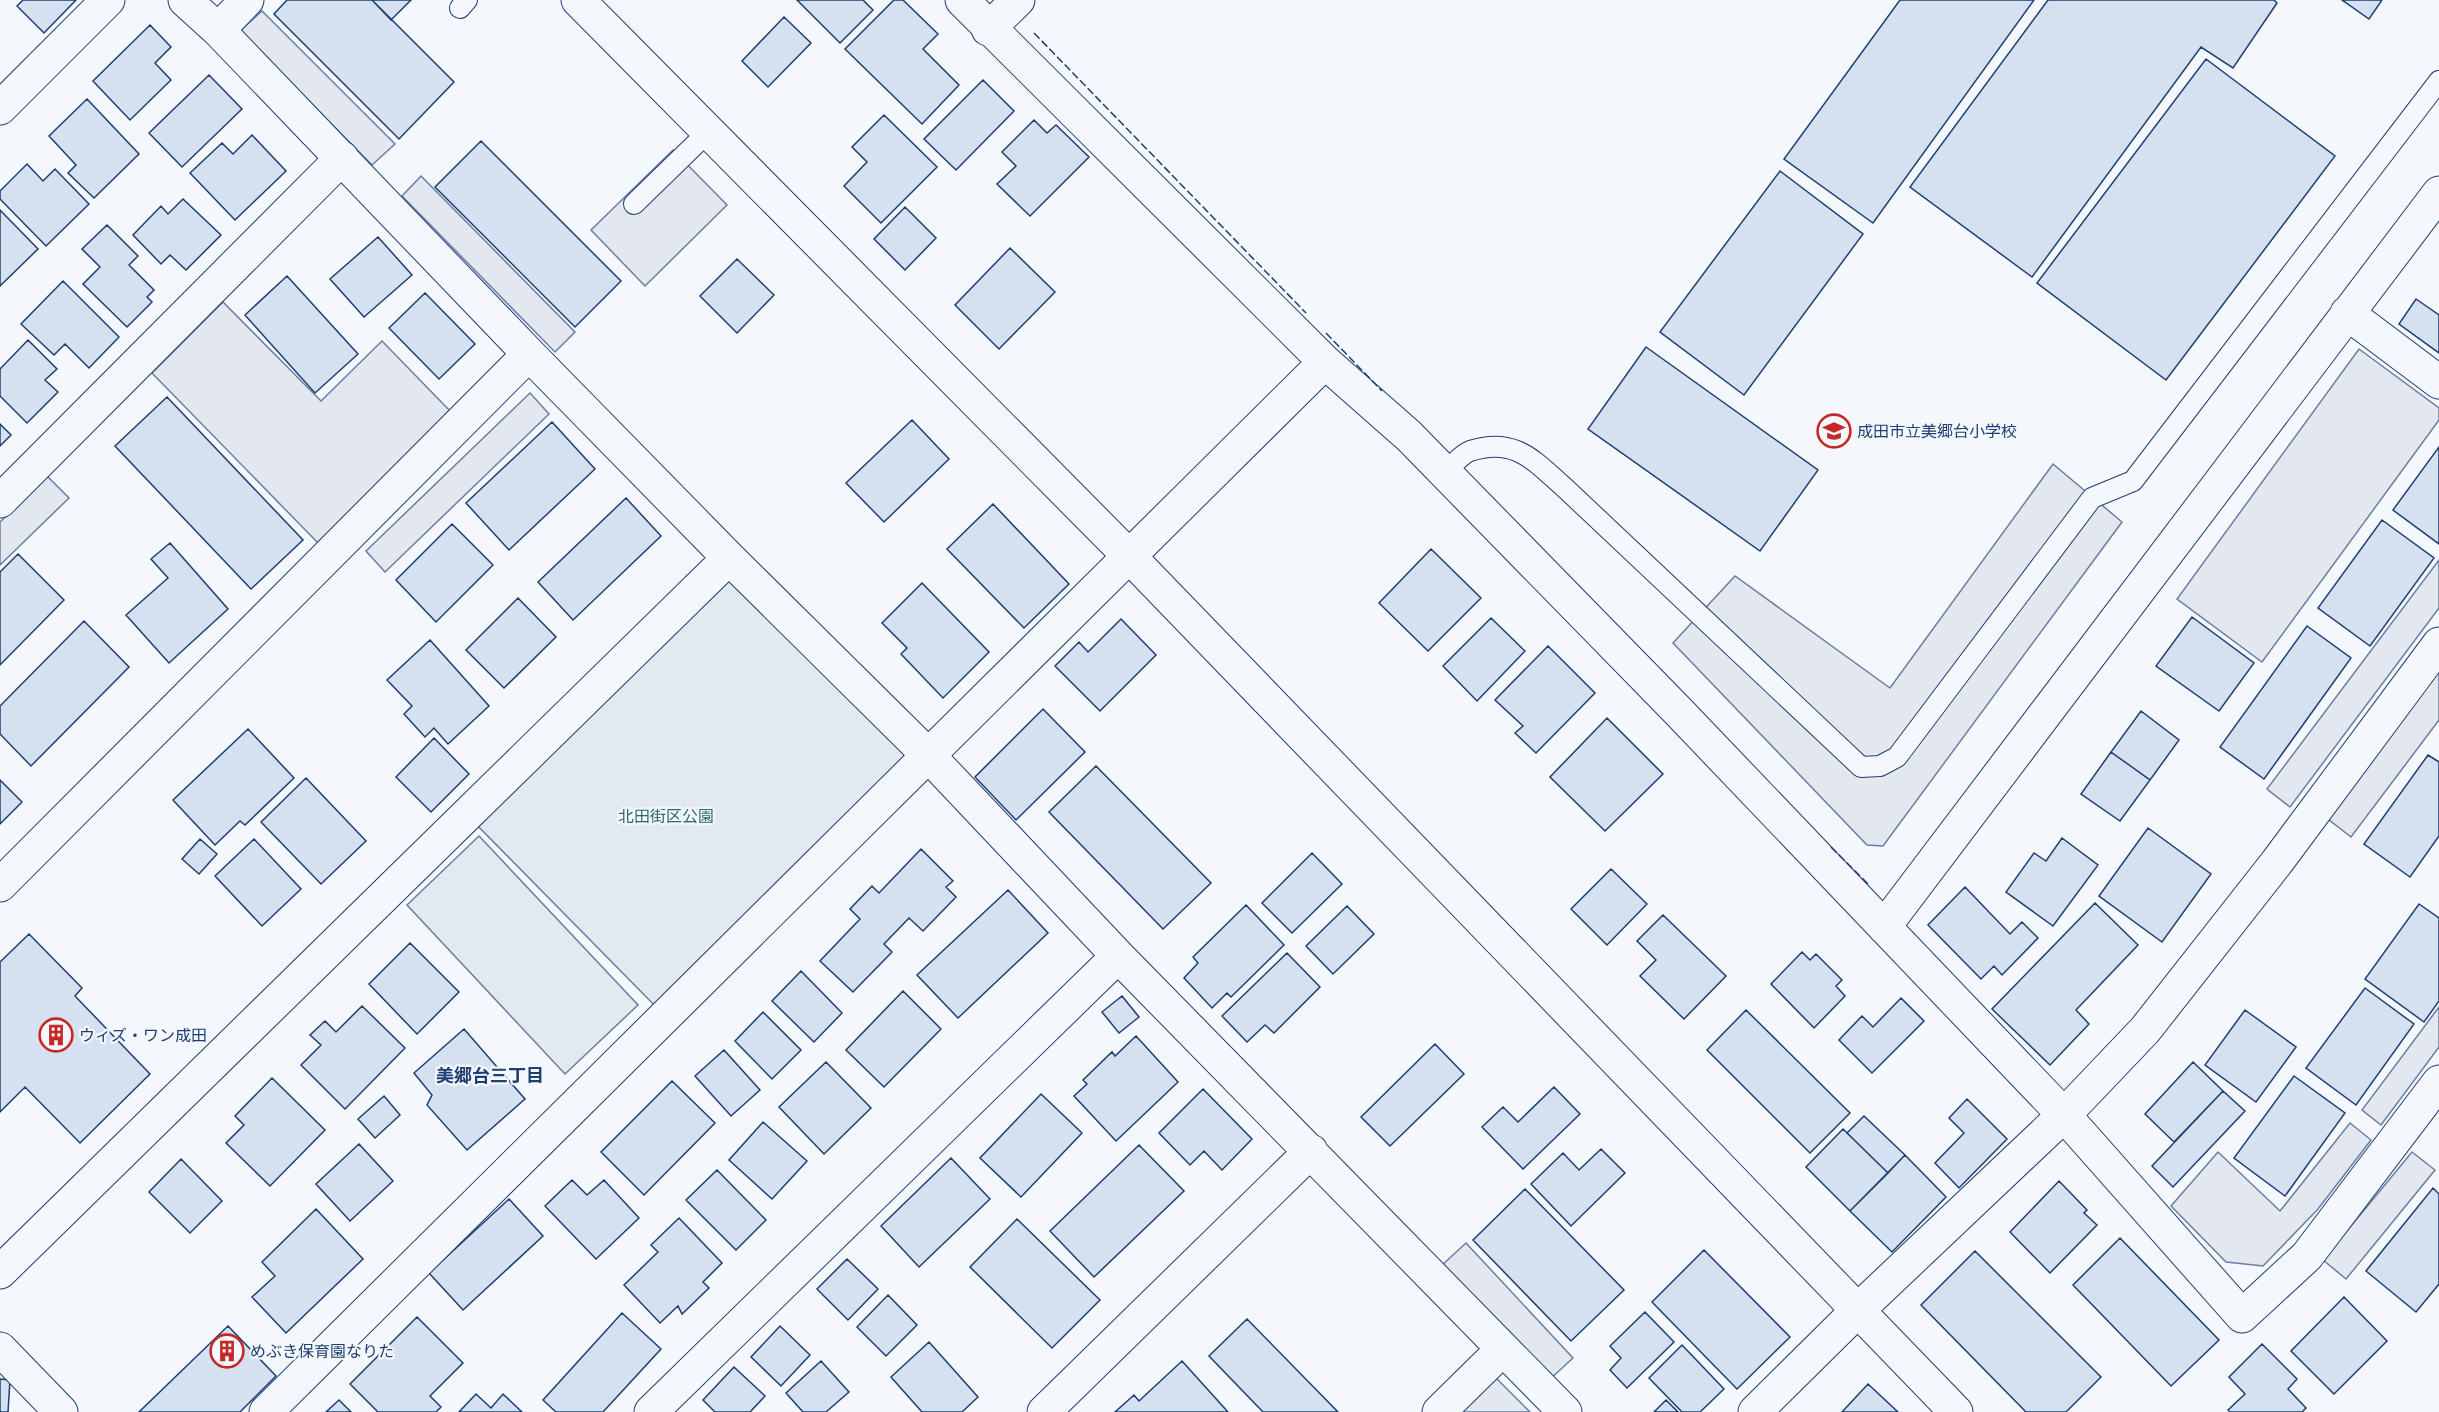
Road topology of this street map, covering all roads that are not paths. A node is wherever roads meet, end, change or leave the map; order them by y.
1 (108, 0) edge
2 (185, 0) edge
3 (247, 0) edge
4 (578, 0) edge
5 (962, 0) edge
6 (1018, 0) edge
7 (988, 29) junction
8 (218, 30) junction
9 (2439, 81) edge
10 (0, 108) edge
11 (708, 132) junction
12 (342, 158) junction
13 (2439, 193) edge
14 (634, 204) dead end
15 (2347, 313) junction
16 (529, 354) junction
17 (1325, 362) junction
18 (2439, 382) edge
19 (1444, 472) junction
20 (0, 501) edge
21 (1128, 555) junction
22 (729, 558) junction
23 (2439, 644) edge
24 (928, 755) junction
25 (0, 885) edge
26 (1884, 927) junction
27 (1118, 956) junction
28 (2439, 1082) edge
29 (2064, 1115) junction
30 (1311, 1151) junction
31 (0, 1272) edge
32 (1858, 1310) junction
33 (0, 1349) edge
34 (1503, 1349) junction
35 (61, 1412) edge
36 (266, 1412) edge
37 (651, 1412) edge
38 (1044, 1412) edge
39 (1439, 1412) edge
40 (1565, 1412) edge
41 (1755, 1412) edge
42 (1956, 1412) edge

1 - 10 street
2 - 8 street
3 - 8 street
4 - 11 street
5 - 7 street
6 - 7 street
7 - 17 street
8 - 12 street
9 - 19 lane
11 - 14 lane
11 - 21 street
12 - 16 street
12 - 20 street
13 - 15 street
15 - 18 street
15 - 26 street
16 - 22 street
16 - 25 street
17 - 19 street
17 - 21 street
19 - 26 street
21 - 24 street
21 - 32 street
22 - 24 street
22 - 31 street
23 - 29 street
24 - 27 street
24 - 36 street
26 - 29 street
27 - 30 street
27 - 37 street
28 - 29 street
29 - 32 street
30 - 34 street
30 - 38 street
32 - 41 street
32 - 42 street
33 - 35 street
34 - 39 street
34 - 40 street

